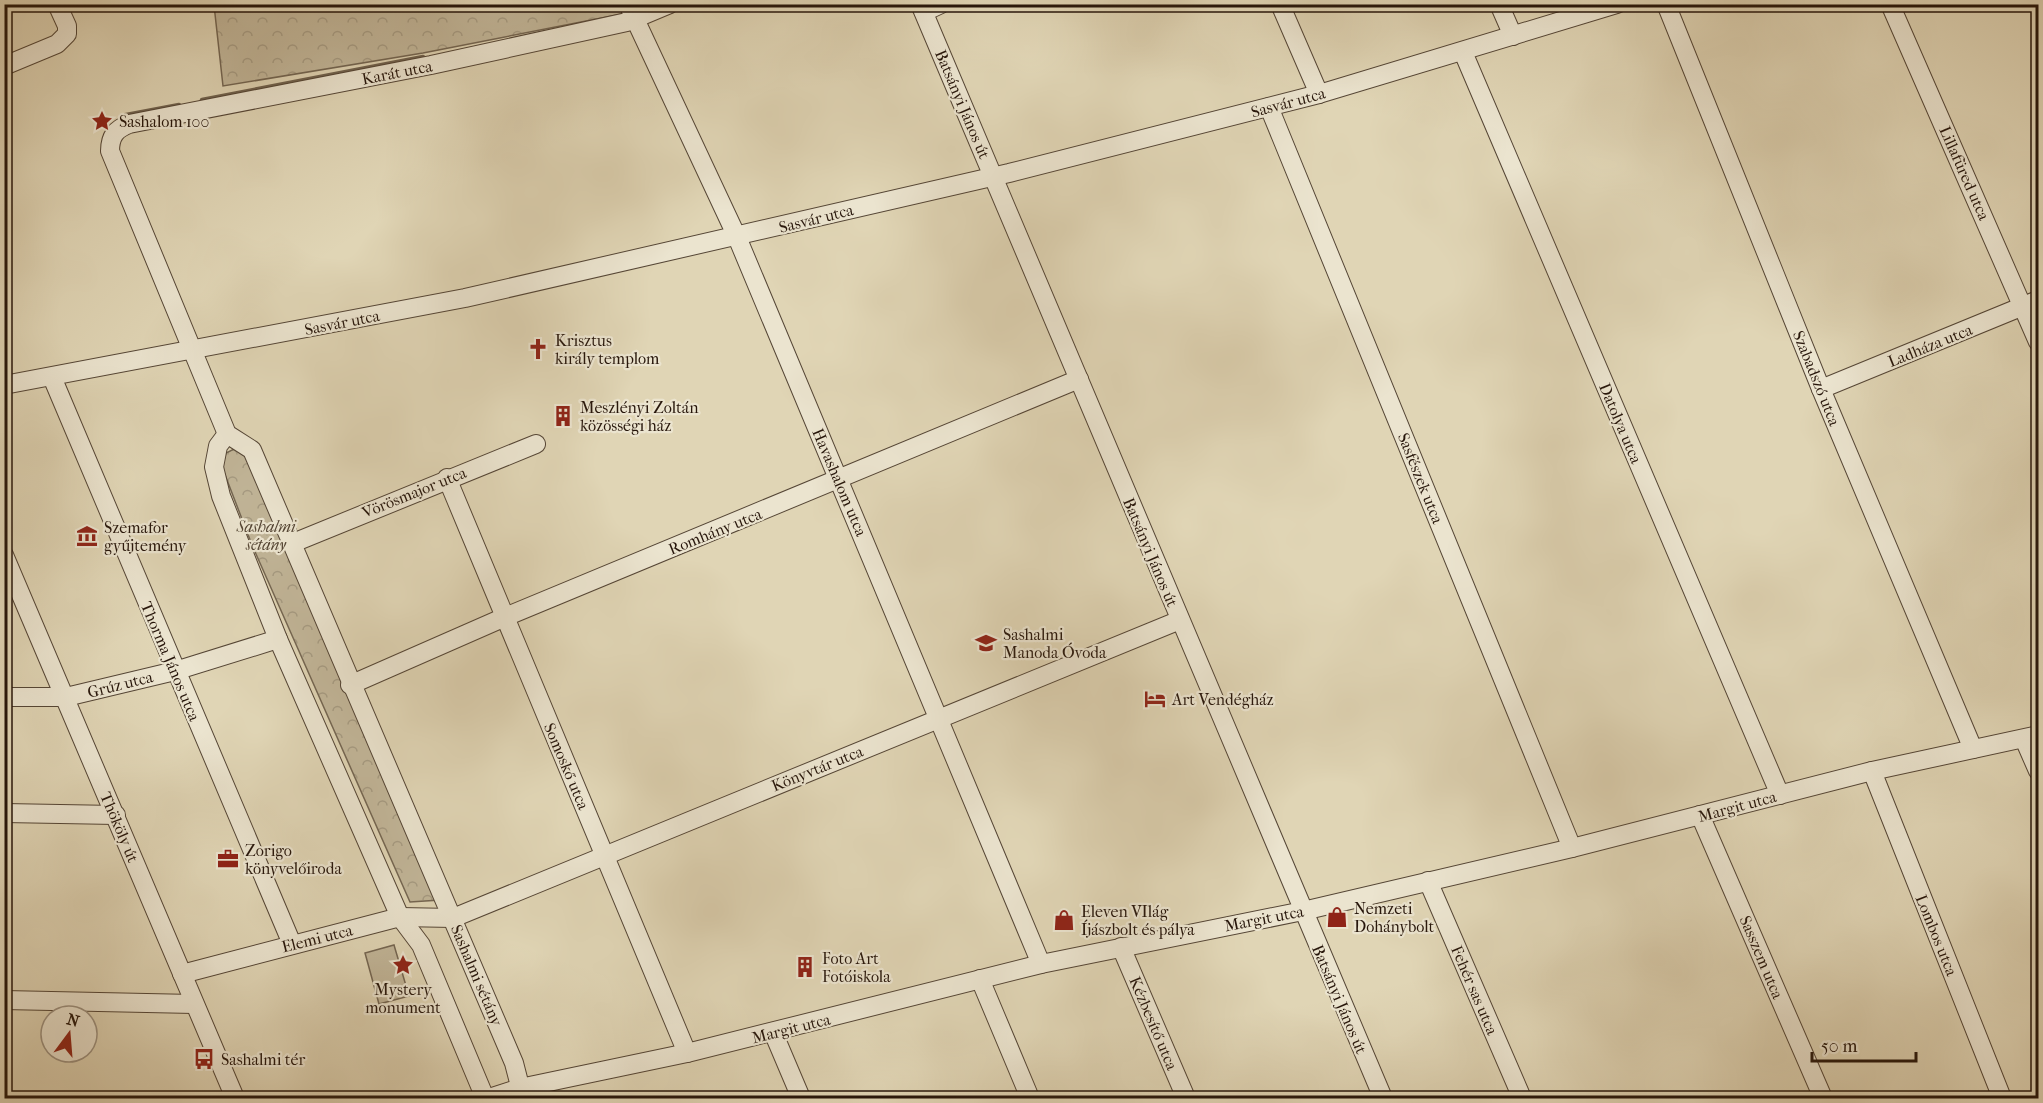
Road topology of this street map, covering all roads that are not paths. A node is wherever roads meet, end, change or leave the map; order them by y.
1 (57, 4) edge
2 (670, 4) edge
3 (941, 4) edge
4 (1280, 4) edge
5 (1499, 4) edge
6 (1617, 4) edge
7 (1666, 4) edge
8 (1890, 4) edge
9 (922, 8) edge
10 (632, 13) edge
11 (1513, 36) junction
12 (1463, 52) junction
13 (4, 66) edge
14 (1318, 94) junction
15 (1269, 107) junction
16 (994, 176) junction
17 (737, 237) junction
18 (2031, 304) edge
19 (2038, 342) edge
20 (191, 350) junction
21 (52, 377) junction
22 (1079, 379) junction
23 (4, 385) edge
24 (1821, 389) junction
25 (227, 434) junction
26 (536, 444) dead end
27 (447, 478) junction
28 (839, 480) junction
29 (292, 543) junction
30 (4, 555) edge
31 (505, 617) junction
32 (1180, 620) junction
33 (278, 639) junction
34 (175, 671) junction
35 (350, 685) junction
36 (4, 697) edge
37 (66, 697) junction
38 (940, 719) junction
39 (2031, 737) edge
40 (1973, 749) junction
41 (1872, 771) junction
42 (2038, 771) edge
43 (1780, 795) junction
44 (4, 813) edge
45 (116, 815) junction
46 (1700, 816) junction
47 (1572, 848) junction
48 (604, 854) junction
49 (1428, 881) junction
50 (1303, 911) junction
51 (400, 917) junction
52 (453, 918) junction
53 (292, 944) junction
54 (1121, 947) junction
55 (1041, 964) junction
56 (182, 974) junction
57 (980, 980) junction
58 (4, 1000) edge
59 (194, 1004) junction
60 (772, 1032) junction
61 (687, 1053) junction
62 (521, 1093) edge
63 (235, 1098) edge
64 (487, 1098) edge
65 (801, 1098) edge
66 (1030, 1098) edge
67 (1186, 1098) edge
68 (1383, 1098) edge
69 (1522, 1098) edge
70 (1823, 1098) edge
71 (2002, 1098) edge

1 - 13 street
2 - 10 street, Karát utca
3 - 9 street
4 - 14 street
5 - 11 street
6 - 11 street, Sasvár utca
7 - 24 street, Szabadszó utca
8 - 18 street, Lillafüred utca
9 - 16 street, Batsányi János út
10 - 17 street, Havashalom utca
10 - 20 street, Karát utca
11 - 12 street, Sasvár utca
12 - 14 street, Sasvár utca
12 - 43 street, Datolya utca
14 - 15 street, Sasvár utca
15 - 16 street, Sasvár utca
15 - 47 street, Sasfészek utca
16 - 17 street, Sasvár utca
16 - 22 street, Batsányi János út
17 - 20 street, Sasvár utca
17 - 28 street, Havashalom utca
18 - 19 street, Lillafüred utca
18 - 24 street, Ladháza utca
20 - 21 street, Sasvár utca
20 - 25 street
21 - 23 street, Sasvár utca
21 - 34 street, Thorma János utca
22 - 28 street, Romhány utca
22 - 32 street, Batsányi János út
24 - 40 street, Szabadszó utca
25 - 29 street, Sashalmi sétány
25 - 33 street
26 - 27 street, Vörösmajor utca
27 - 29 street, Vörösmajor utca
27 - 31 street, Somoskő utca
28 - 31 street, Romhány utca
28 - 38 street, Havashalom utca
29 - 35 street, Sashalmi sétány
30 - 37 street, Thököly út
31 - 35 street, Romhány utca
31 - 48 street, Somoskő utca
32 - 38 street, Könyvtár utca
32 - 50 street, Batsányi János út
33 - 34 street, Grúz utca
33 - 51 street
34 - 37 street, Grúz utca
34 - 53 street, Thorma János utca
35 - 52 street, Sashalmi sétány
36 - 37 street, Grúz utca
37 - 45 street, Thököly út
38 - 48 street, Könyvtár utca
38 - 55 street, Havashalom utca
39 - 40 street, Margit utca
39 - 42 street
40 - 41 street, Margit utca
41 - 43 street, Margit utca
41 - 71 street, Lombos utca
43 - 46 street, Margit utca
44 - 45 street
45 - 56 street, Thököly út
46 - 47 street, Margit utca
46 - 70 street, Sasszem utca
47 - 49 street, Margit utca
48 - 52 street, Könyvtár utca
48 - 61 street, Somoskő utca
49 - 50 street, Margit utca
49 - 69 street, Fehér sas utca
50 - 54 street, Margit utca
50 - 68 street, Batsányi János út
51 - 52 street, Elemi utca
51 - 53 street, Elemi utca
51 - 64 street
52 - 62 street, Sashalmi sétány
53 - 56 street, Elemi utca
54 - 55 street, Margit utca
54 - 67 street, Kézbesítő utca
55 - 57 street, Margit utca
56 - 59 street, Thököly út
57 - 60 street, Margit utca
57 - 66 street
58 - 59 street
59 - 63 street, Thököly út
60 - 61 street, Margit utca
60 - 65 street
61 - 62 street, Margit utca
62 - 64 street, Margit utca

